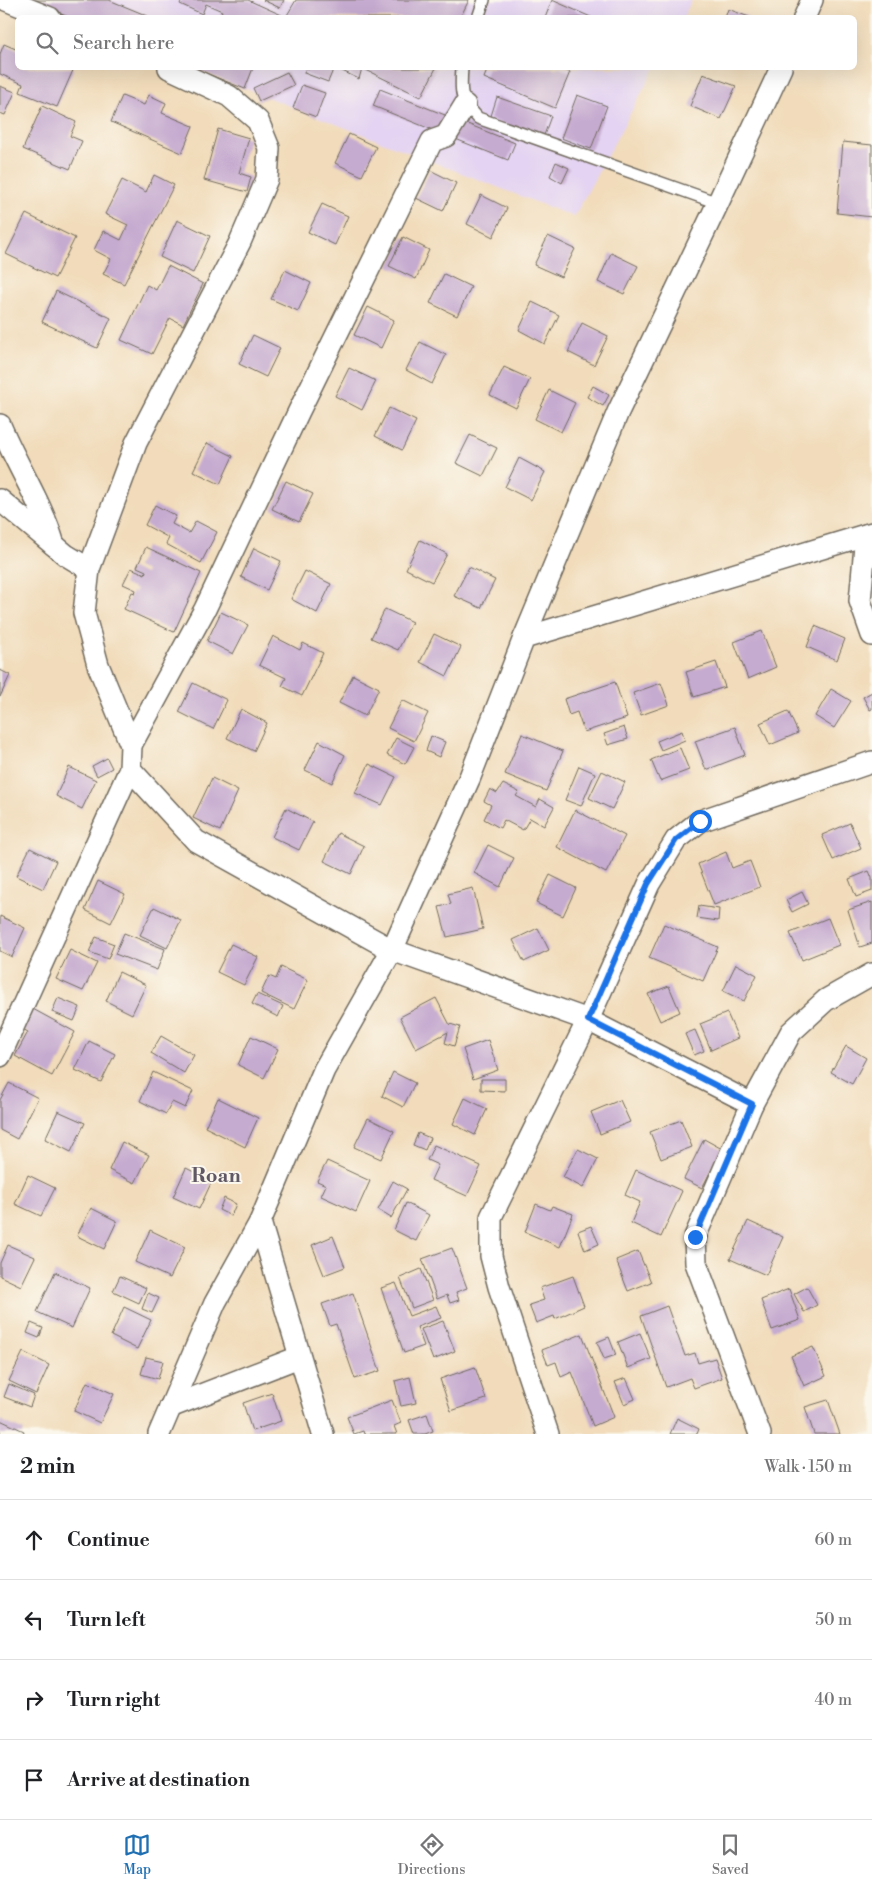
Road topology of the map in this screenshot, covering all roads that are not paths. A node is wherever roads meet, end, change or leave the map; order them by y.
1 (6, 0) edge
2 (484, 0) edge
3 (812, 0) edge
4 (43, 15) edge
5 (479, 15) edge
6 (805, 15) edge
7 (174, 70) edge
8 (462, 70) edge
9 (779, 70) edge
10 (466, 104) junction
11 (718, 203) junction
12 (0, 425) edge
13 (0, 500) edge
14 (869, 534) edge
15 (54, 546) junction
16 (89, 570) junction
17 (872, 635) edge
18 (524, 638) junction
19 (131, 745) junction
20 (872, 762) edge
21 (130, 769) junction
22 (392, 950) junction
23 (872, 974) edge
24 (588, 1020) junction
25 (0, 1056) edge
26 (752, 1104) junction
27 (260, 1222) junction
28 (299, 1357) junction
29 (170, 1407) junction
30 (159, 1434) edge
31 (323, 1434) edge
32 (548, 1434) edge
33 (760, 1434) edge

1 - 4 street
2 - 5 lane
3 - 6 street
7 - 16 street
8 - 10 lane
9 - 11 street
10 - 11 lane
10 - 19 street
11 - 18 street
12 - 15 street
13 - 15 street
14 - 17 street
14 - 18 street
15 - 16 street
16 - 19 street
18 - 22 street
19 - 21 street
20 - 24 street
21 - 22 street
21 - 25 street
22 - 24 street
22 - 27 street
23 - 26 street
24 - 26 street
24 - 32 street
26 - 33 street
27 - 28 street
27 - 29 street
28 - 29 street
28 - 31 street
29 - 30 street

